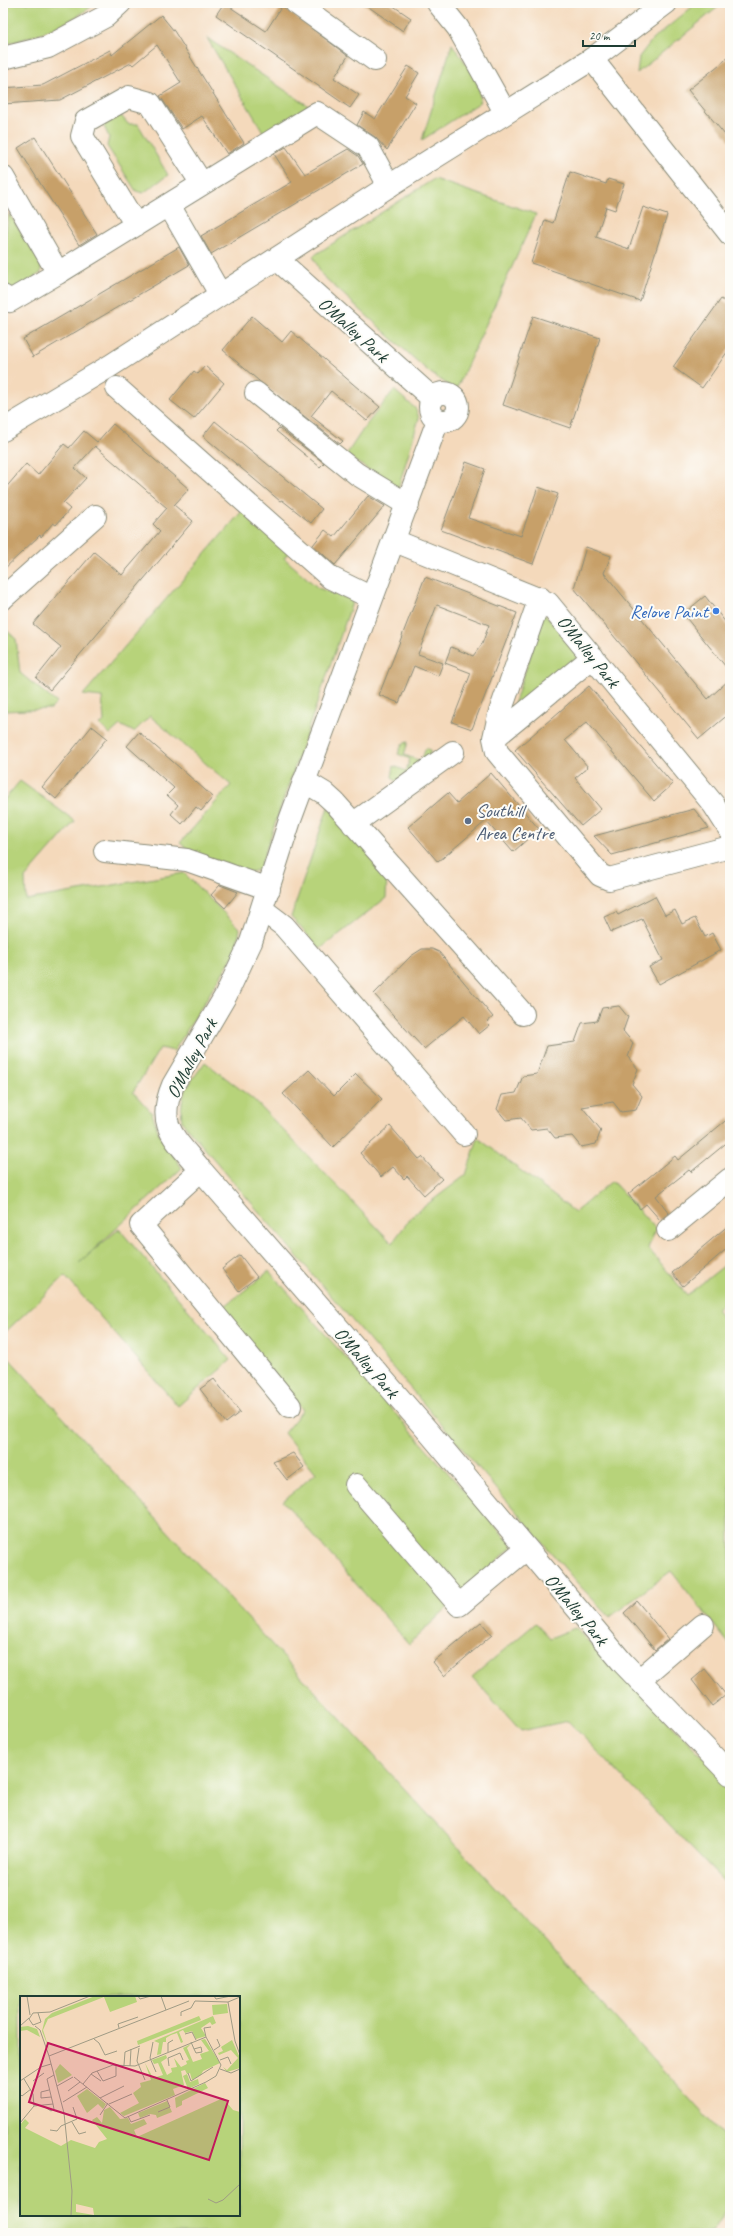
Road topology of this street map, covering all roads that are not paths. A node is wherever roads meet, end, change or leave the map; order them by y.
1 (120, 3) edge
2 (438, 3) edge
3 (666, 3) edge
4 (310, 7) edge
5 (3, 58) edge
6 (592, 59) junction
7 (375, 60) dead end
8 (505, 112) junction
9 (3, 177) edge
10 (202, 184) junction
11 (388, 186) junction
12 (169, 205) junction
13 (136, 225) junction
14 (730, 234) edge
15 (277, 259) junction
16 (58, 273) junction
17 (220, 294) junction
18 (3, 296) edge
19 (117, 388) dead end
20 (256, 394) dead end
21 (3, 430) edge
22 (408, 505) junction
23 (95, 516) dead end
24 (395, 541) junction
25 (3, 598) edge
26 (372, 598) junction
27 (540, 598) junction
28 (593, 656) junction
29 (494, 738) junction
30 (452, 752) dead end
31 (304, 781) junction
32 (353, 824) junction
33 (730, 830) edge
34 (730, 847) edge
35 (105, 851) dead end
36 (269, 889) junction
37 (263, 910) junction
38 (523, 1014) dead end
39 (464, 1134) dead end
40 (201, 1170) junction
41 (730, 1178) edge
42 (668, 1230) dead end
43 (290, 1406) dead end
44 (356, 1485) dead end
45 (526, 1549) junction
46 (702, 1625) dead end
47 (639, 1680) junction
48 (730, 1774) edge

1 - 5 street
2 - 8 street
3 - 6 street
4 - 7 street
6 - 8 street
6 - 14 street
8 - 11 street
9 - 16 street
10 - 11 street
10 - 12 street
10 - 13 street
11 - 15 street
12 - 13 street
12 - 17 street
13 - 16 street
15 - 17 street
15 - 22 street, O'Malley Park
16 - 18 street
17 - 21 street
19 - 26 street
20 - 22 street
22 - 24 street, O'Malley Park
23 - 25 street
24 - 26 street, O'Malley Park
24 - 27 street, O'Malley Park
26 - 31 street, O'Malley Park
27 - 28 street, O'Malley Park
27 - 29 street
28 - 29 street
28 - 33 street, O'Malley Park
29 - 34 street
30 - 32 street
31 - 32 street
31 - 36 street, O'Malley Park
32 - 38 street
35 - 36 street
36 - 37 street, O'Malley Park
37 - 39 street
37 - 40 street, O'Malley Park
40 - 43 street
40 - 45 street, O'Malley Park
41 - 42 street
44 - 45 street
45 - 47 street, O'Malley Park
46 - 47 street
47 - 48 street, O'Malley Park

